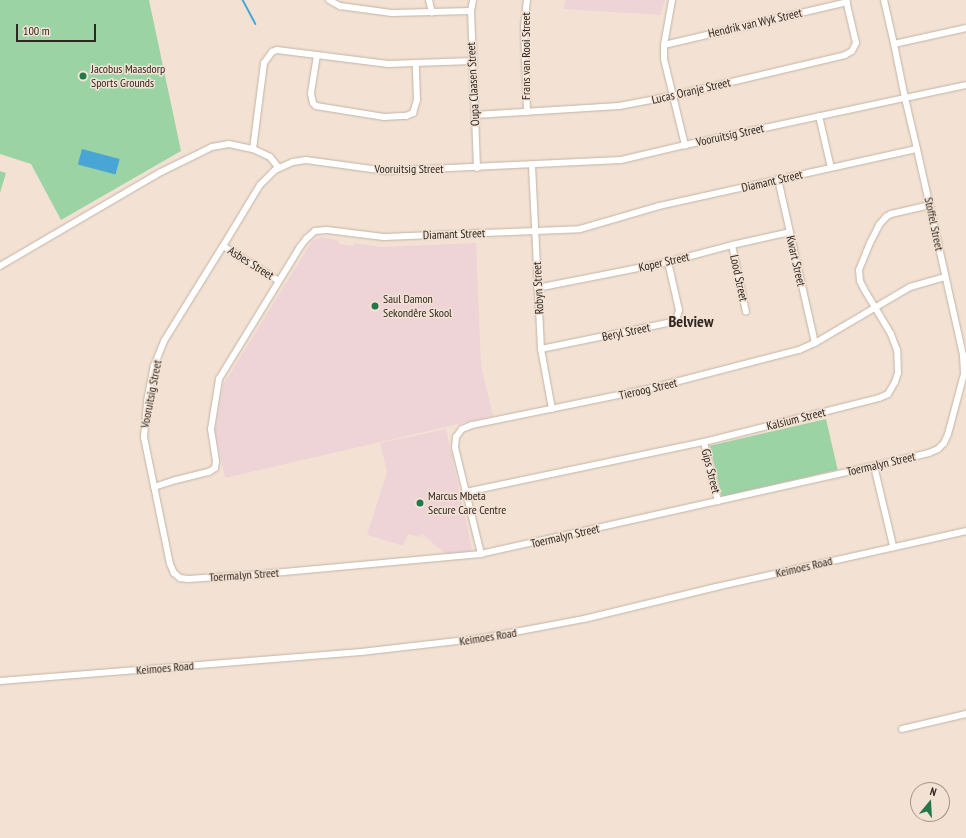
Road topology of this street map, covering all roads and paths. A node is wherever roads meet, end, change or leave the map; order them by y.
1 (329, 0) edge
2 (428, 0) edge
3 (473, 0) edge
4 (527, 0) edge
5 (672, 0) edge
6 (884, 0) edge
7 (846, 1) edge
8 (471, 11) junction
9 (432, 13) junction
10 (966, 28) edge
11 (894, 44) junction
12 (664, 45) junction
13 (317, 55) junction
14 (472, 61) junction
15 (416, 64) junction
16 (966, 85) edge
17 (672, 96) junction
18 (905, 98) junction
19 (527, 112) junction
20 (475, 114) junction
21 (819, 116) junction
22 (685, 145) junction
23 (253, 149) junction
24 (917, 149) junction
25 (532, 165) junction
26 (279, 168) junction
27 (477, 168) junction
28 (831, 168) junction
29 (778, 179) junction
30 (930, 205) junction
31 (535, 231) junction
32 (790, 232) junction
33 (732, 245) junction
34 (223, 246) junction
35 (668, 262) junction
36 (0, 266) edge
37 (945, 277) junction
38 (279, 281) junction
39 (537, 288) junction
40 (876, 307) junction
41 (746, 312) dead end
42 (816, 343) junction
43 (541, 349) junction
44 (552, 409) junction
45 (704, 442) junction
46 (940, 447) joint
47 (874, 466) junction
48 (154, 487) junction
49 (466, 492) junction
50 (718, 501) junction
51 (966, 531) edge
52 (893, 546) junction
53 (481, 554) junction
54 (182, 578) joint
55 (0, 681) edge
56 (966, 714) edge
57 (902, 729) dead end

1 - 9 street
2 - 9 street
3 - 8 street, Oupa Claasen Street
4 - 19 street, Frans van Rooi Street
5 - 12 street
6 - 11 street, Stoffel Street
7 - 12 street, Hendrik van Wyk Street
7 - 17 street, Lucas Oranje Street
8 - 9 street
8 - 14 street, Oupa Claasen Street
10 - 11 street
11 - 18 street, Stoffel Street
12 - 17 street
13 - 15 street
13 - 15 street
13 - 23 street
14 - 15 street
14 - 20 street, Oupa Claasen Street
16 - 18 street, Vooruitsig Street
17 - 19 street, Lucas Oranje Street
17 - 22 street
18 - 21 street, Vooruitsig Street
18 - 24 street, Stoffel Street
19 - 20 street, Lucas Oranje Street
20 - 27 street, Oupa Claasen Street
21 - 22 street, Vooruitsig Street
21 - 28 street
22 - 25 street, Vooruitsig Street
23 - 26 street
23 - 36 street
24 - 28 street, Diamant Street
24 - 30 street, Stoffel Street
25 - 27 street, Vooruitsig Street
25 - 31 street, Robyn Street
26 - 27 street, Vooruitsig Street
26 - 34 street, Vooruitsig Street
28 - 29 street, Diamant Street
29 - 31 street, Diamant Street
29 - 32 street, Kwart Street
30 - 37 street, Stoffel Street
30 - 40 street, Kalsium Street
31 - 38 street, Diamant Street
31 - 39 street, Robyn Street
32 - 33 street, Koper Street
32 - 42 street, Kwart Street
33 - 35 street, Koper Street
33 - 41 street, Lood Street
34 - 38 street, Asbes Street
34 - 48 street, Vooruitsig Street
35 - 39 street, Koper Street
35 - 43 street, Beryl Street
37 - 40 street, Tieroog Street
37 - 46 street, Stoffel Street
38 - 48 street, Diamant Street
39 - 43 street, Robyn Street
40 - 42 street, Tieroog Street
40 - 45 street, Kalsium Street
42 - 44 street, Tieroog Street
43 - 44 street, Robyn Street
44 - 49 street, Tieroog Street
45 - 49 street, Kalsium Street
45 - 50 street, Gips Street
46 - 47 street, Toermalyn Street
47 - 50 street, Toermalyn Street
47 - 52 street
48 - 54 street, Vooruitsig Street
49 - 53 street, Tieroog Street
50 - 53 street, Toermalyn Street
51 - 52 street, Keimoes Road
52 - 55 street, Keimoes Road
53 - 54 street, Toermalyn Street
56 - 57 street

